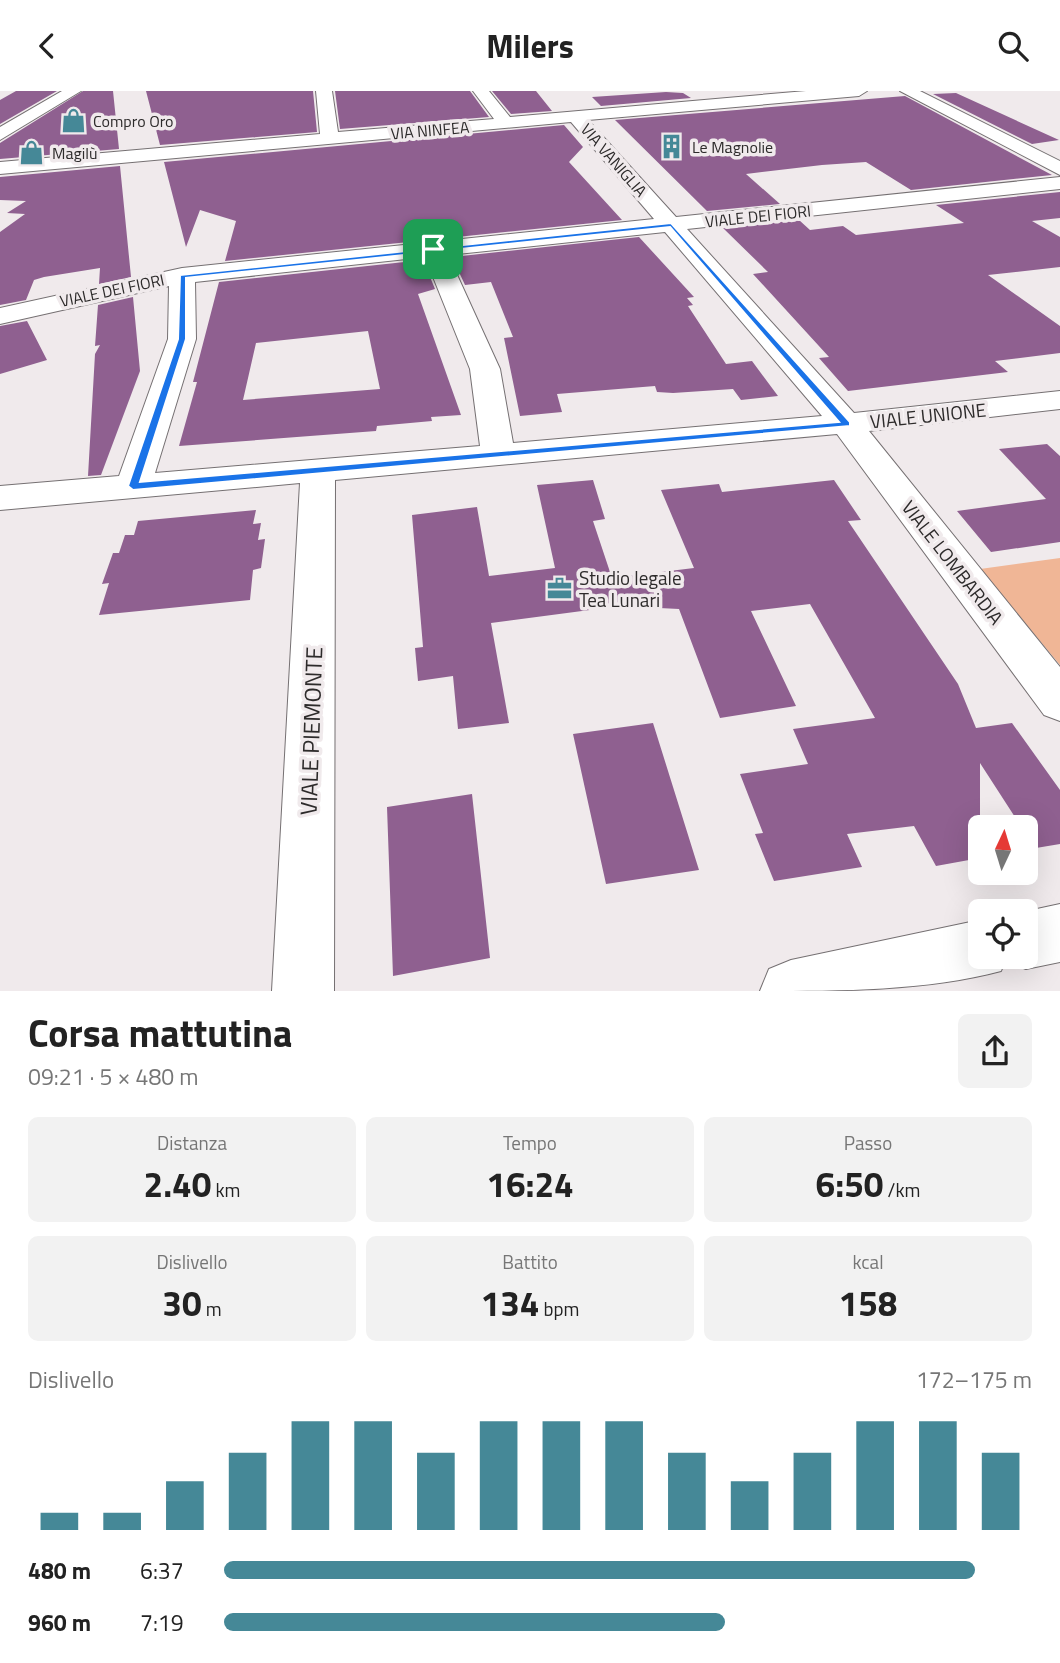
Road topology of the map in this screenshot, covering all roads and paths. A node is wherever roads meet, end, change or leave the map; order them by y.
1 (73, 91) edge
2 (324, 91) edge
3 (481, 91) edge
4 (705, 91) edge
5 (859, 91) edge
6 (908, 91) edge
7 (722, 103) junction
8 (576, 117) junction
9 (506, 123) junction
10 (0, 135) edge
11 (330, 139) junction
12 (0, 168) edge
13 (1060, 169) edge
14 (1060, 183) edge
15 (671, 225) junction
16 (433, 249) junction
17 (182, 277) junction
18 (0, 316) edge
19 (1060, 400) edge
20 (846, 424) junction
21 (498, 455) junction
22 (318, 471) junction
23 (133, 486) junction
24 (0, 498) edge
25 (1060, 701) edge
26 (1060, 933) edge
27 (1038, 938) edge
28 (968, 953) edge
29 (303, 991) edge
30 (791, 991) edge

1 - 10 street
2 - 11 street
3 - 9 street
4 - 7 street
5 - 7 street, VIA NINFEA
6 - 13 street
7 - 8 street, VIA NINFEA
8 - 9 street, VIA NINFEA
8 - 15 street, VIA VANIGLIA
9 - 11 street, VIA NINFEA
11 - 12 street, VIA NINFEA
14 - 15 street, VIALE DEI FIORI
15 - 16 street, VIALE DEI FIORI
15 - 20 street, VIA VANIGLIA
16 - 17 street, VIALE DEI FIORI
16 - 21 street
17 - 18 street, VIALE DEI FIORI
17 - 23 street
19 - 20 street, VIALE UNIONE
20 - 21 street, VIALE UNIONE
20 - 25 street, VIALE LOMBARDIA
21 - 22 street, VIALE UNIONE
22 - 23 street, VIALE UNIONE
22 - 29 street, VIALE PIEMONTE
23 - 24 street, VIALE UNIONE
26 - 27 street
28 - 30 street

